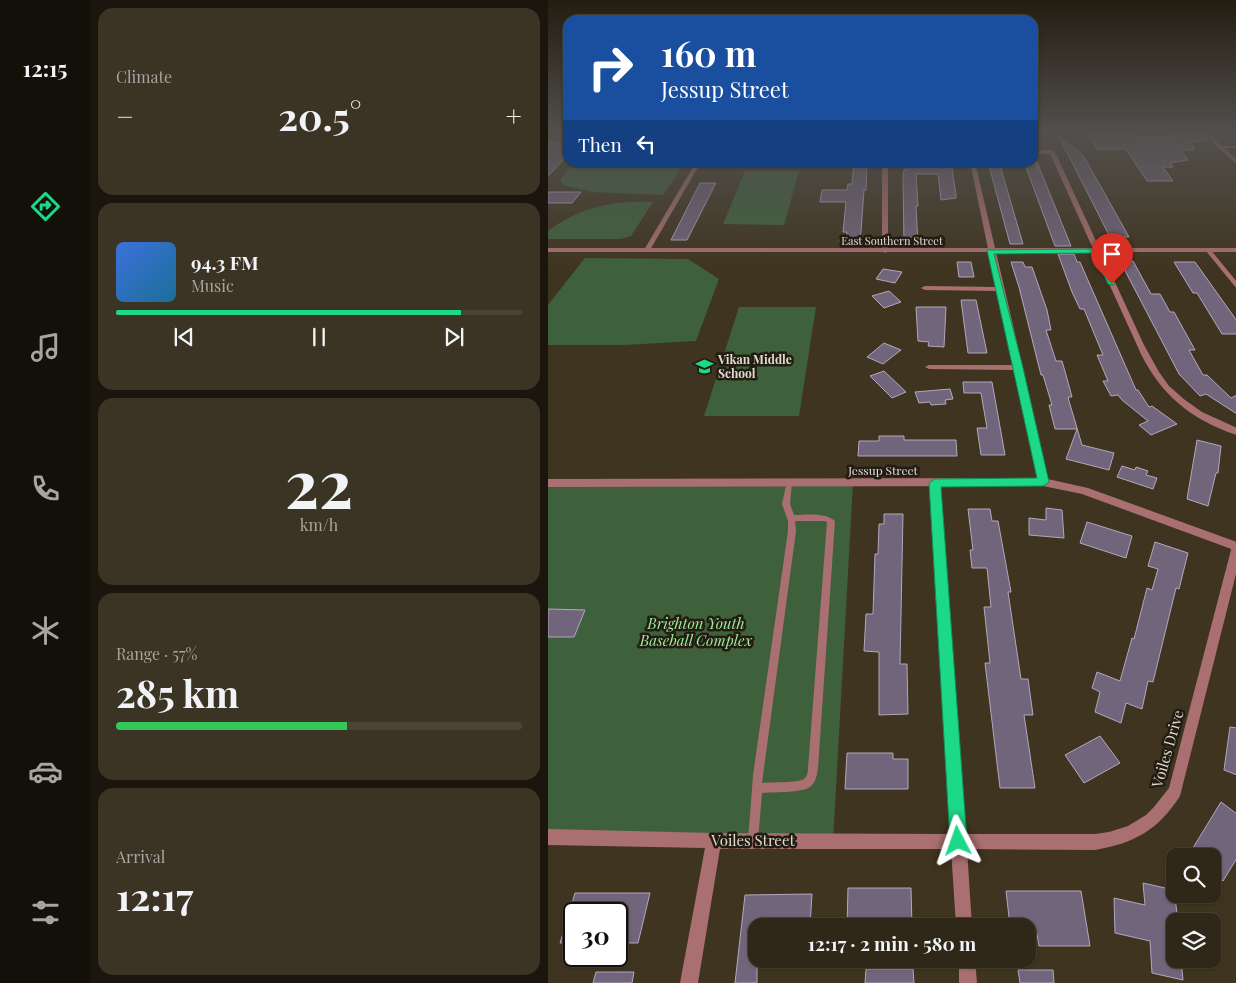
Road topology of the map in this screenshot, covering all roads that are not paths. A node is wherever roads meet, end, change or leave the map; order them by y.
1 (688, 180) edge
2 (885, 180) edge
3 (976, 180) edge
4 (1064, 180) edge
5 (548, 250) edge
6 (647, 250) junction
7 (1208, 250) junction
8 (1236, 250) edge
9 (884, 251) junction
10 (1096, 251) junction
11 (990, 252) junction
12 (1236, 287) edge
13 (925, 288) dead end
14 (1000, 289) junction
15 (929, 367) dead end
16 (1019, 368) junction
17 (1236, 432) edge
18 (1043, 482) junction
19 (548, 483) edge
20 (789, 483) junction
21 (935, 483) junction
22 (791, 518) junction
23 (1236, 546) edge
24 (757, 788) junction
25 (548, 837) edge
26 (714, 841) junction
27 (752, 841) junction
28 (958, 841) junction
29 (963, 918) edge
30 (967, 968) edge
31 (689, 983) edge
32 (968, 983) edge

1 - 6 street
2 - 9 street
3 - 11 street
4 - 10 street
5 - 6 street, East Southern Street
6 - 9 street, East Southern Street
7 - 8 street, East Southern Street
7 - 10 street, East Southern Street
7 - 12 street
9 - 11 street, East Southern Street
10 - 11 street, East Southern Street
10 - 17 street
11 - 14 street
13 - 14 street
14 - 16 street
15 - 16 street
16 - 18 street
18 - 21 street, Jessup Street
18 - 23 street, Jessup Street
19 - 20 street, Jessup Street
20 - 21 street, Jessup Street
20 - 22 lane
21 - 28 street
22 - 24 lane
22 - 24 lane
23 - 28 street, Voiles Drive
24 - 27 lane
25 - 26 street, Voiles Street
26 - 27 street, Voiles Street
26 - 31 street
27 - 28 street, Voiles Street
28 - 29 street
30 - 32 street

